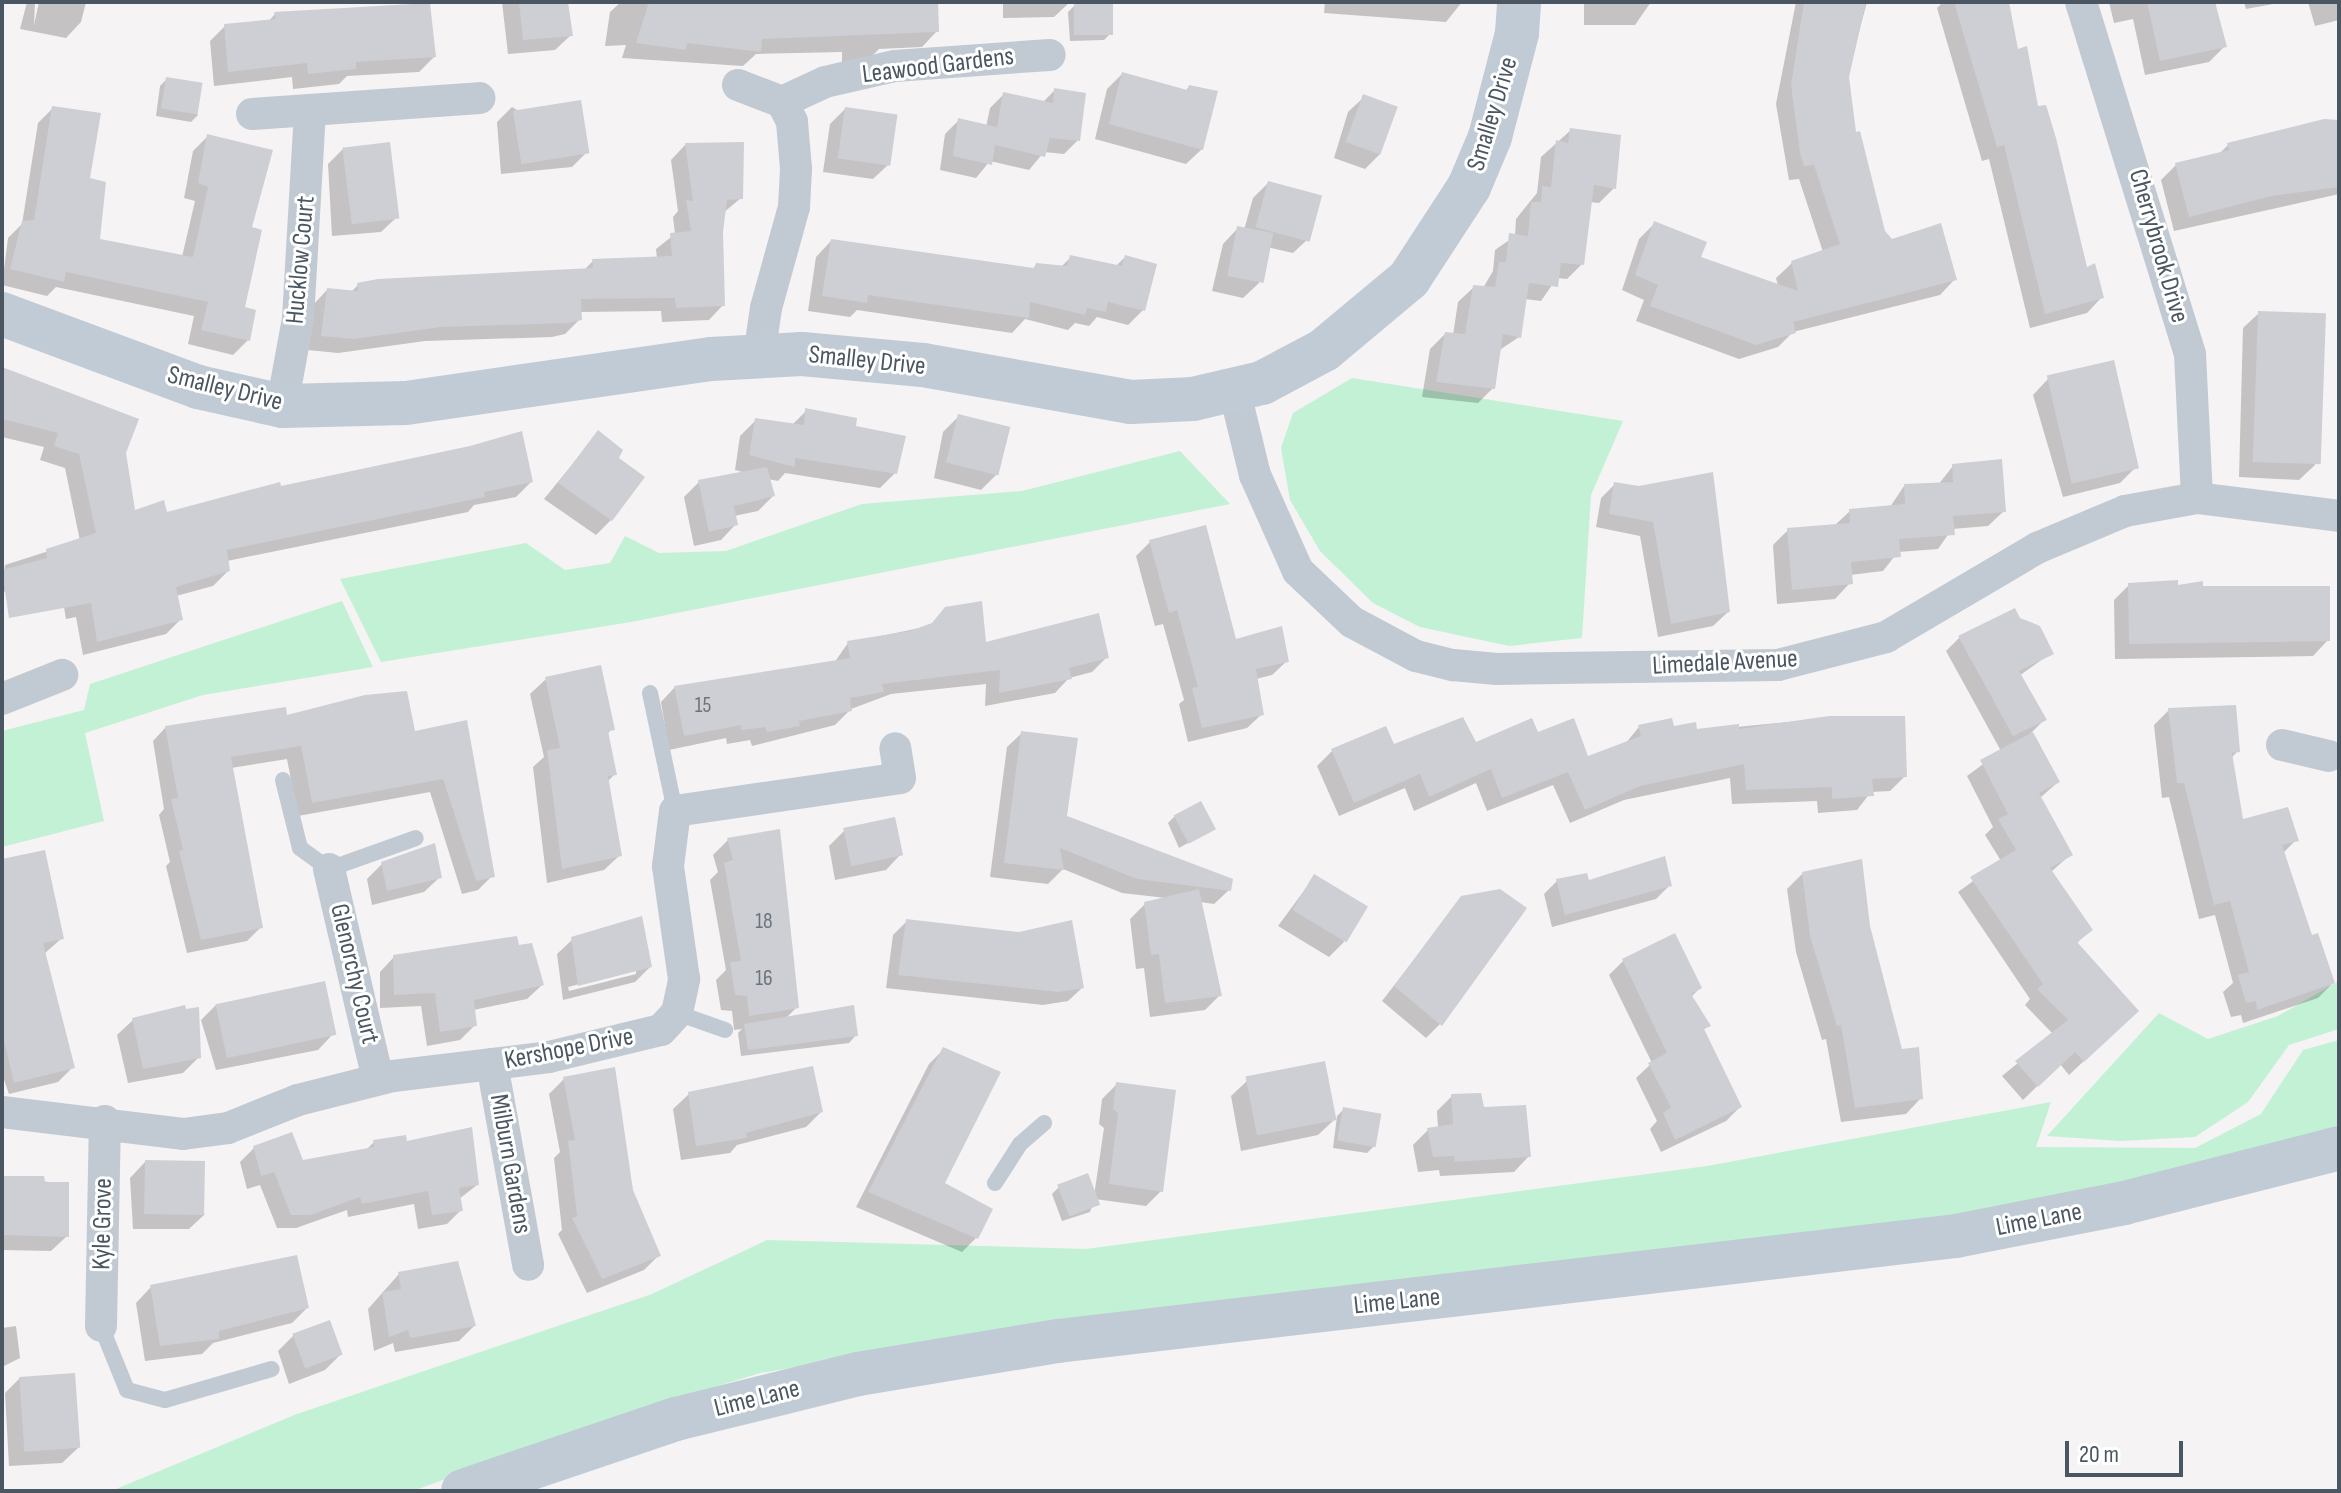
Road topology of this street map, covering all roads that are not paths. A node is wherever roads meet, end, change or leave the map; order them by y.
1 (1519, 2) edge
2 (2081, 2) edge
3 (1050, 55) dead end
4 (738, 85) dead end
5 (479, 98) dead end
6 (782, 102) junction
7 (310, 113) junction
8 (252, 114) dead end
9 (2, 314) edge
10 (759, 356) junction
11 (1234, 389) junction
12 (282, 406) junction
13 (2197, 498) junction
14 (2339, 516) edge
15 (62, 675) dead end
16 (650, 693) dead end
17 (2, 699) edge
18 (2282, 745) dead end
19 (895, 748) dead end
20 (2329, 756) dead end
21 (283, 780) dead end
22 (675, 811) junction
23 (416, 838) dead end
24 (329, 869) junction
25 (677, 1013) junction
26 (725, 1030) dead end
27 (492, 1064) junction
28 (378, 1079) junction
29 (2, 1112) edge
30 (105, 1121) junction
31 (1044, 1123) dead end
32 (2339, 1148) edge
33 (995, 1183) dead end
34 (528, 1265) dead end
35 (101, 1326) joint
36 (272, 1369) dead end
37 (463, 1491) edge

1 - 11 street, Smalley Drive
2 - 13 street, Cherrybrook Drive
3 - 6 street, Leawood Gardens
4 - 6 street
5 - 7 street
6 - 10 street
7 - 8 street
7 - 12 street, Hucklow Court
9 - 12 street, Smalley Drive
10 - 11 street, Smalley Drive
10 - 12 street, Smalley Drive
11 - 13 street, Limedale Avenue
13 - 14 street, Limedale Avenue
15 - 17 street
16 - 22 lane
18 - 20 street
19 - 22 street
21 - 24 lane
22 - 25 street
23 - 24 lane
24 - 28 street, Glenorchy Court
25 - 26 lane
25 - 27 street, Kershope Drive
27 - 28 street, Kershope Drive
27 - 34 street, Milburn Gardens
28 - 30 street, Kershope Drive
29 - 30 street, Kershope Drive
30 - 35 street, Kyle Grove
31 - 33 lane
32 - 37 street, Lime Lane
35 - 36 lane

